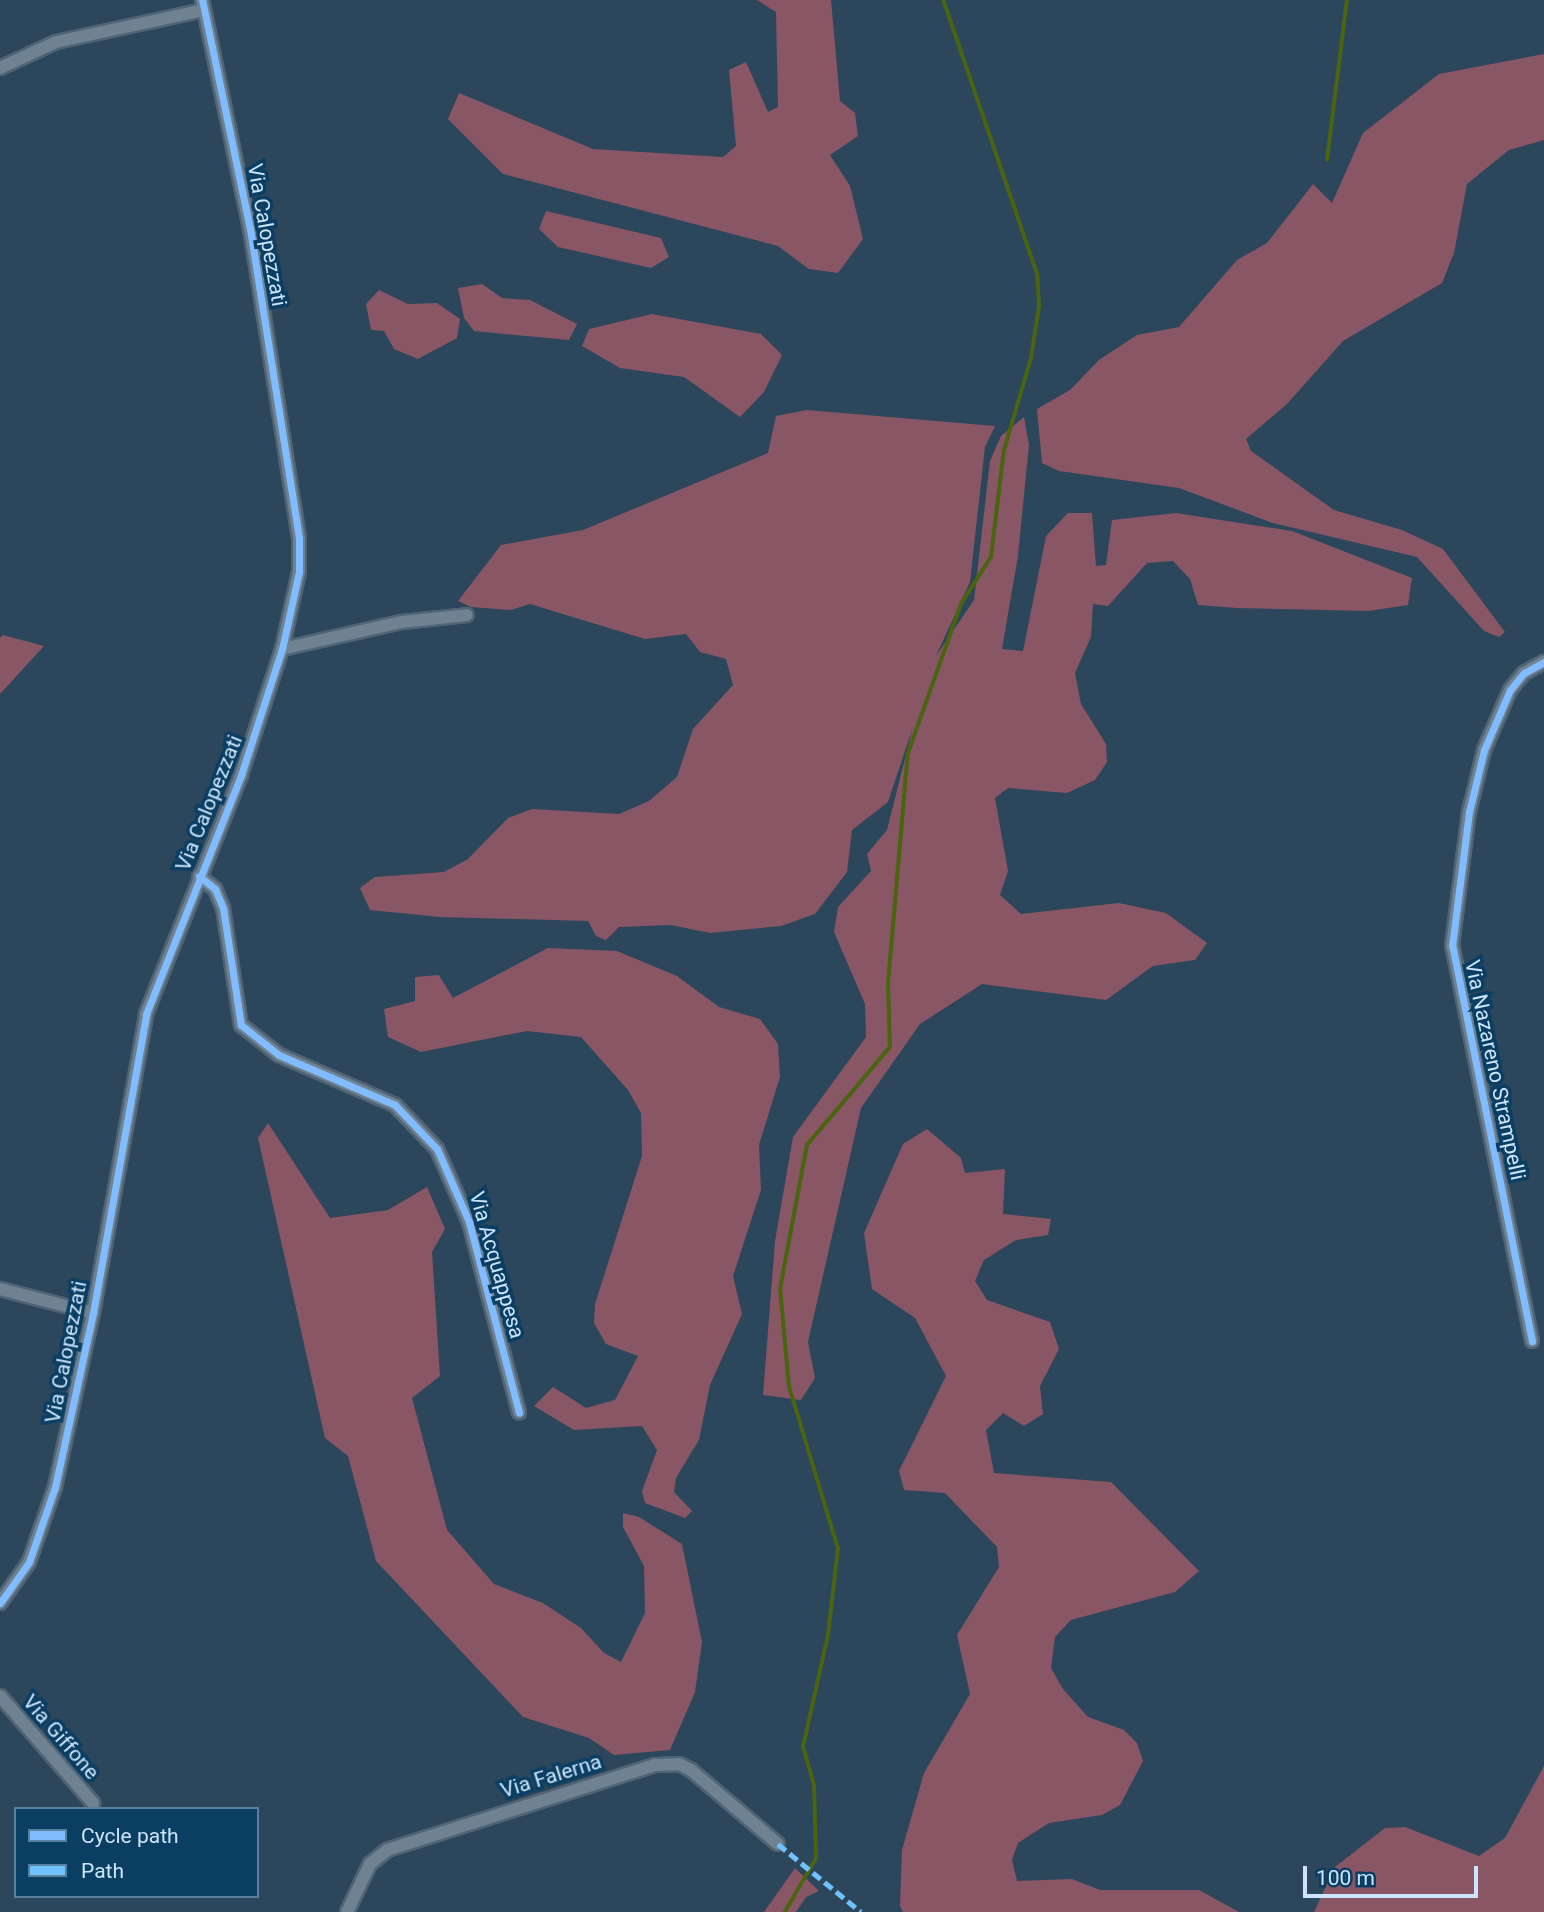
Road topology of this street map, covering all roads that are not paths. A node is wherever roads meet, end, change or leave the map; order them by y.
1 (203, 5) edge
2 (0, 68) edge
3 (467, 615) dead end
4 (282, 649) junction
5 (1544, 662) edge
6 (199, 876) junction
7 (0, 1289) edge
8 (93, 1313) junction
9 (1532, 1341) dead end
10 (519, 1413) dead end
11 (0, 1603) edge
12 (0, 1696) edge
13 (93, 1803) dead end
14 (778, 1844) dead end
15 (347, 1912) edge

1 - 2 street
1 - 4 street, Via Calopezzati
3 - 4 street
4 - 6 street, Via Calopezzati
5 - 9 street, Via Nazareno Strampelli
6 - 8 street, Via Calopezzati
6 - 10 street, Via Acquappesa
7 - 8 street
8 - 11 street, Via Calopezzati
12 - 13 street, Via Giffone
14 - 15 street, Via Falerna

